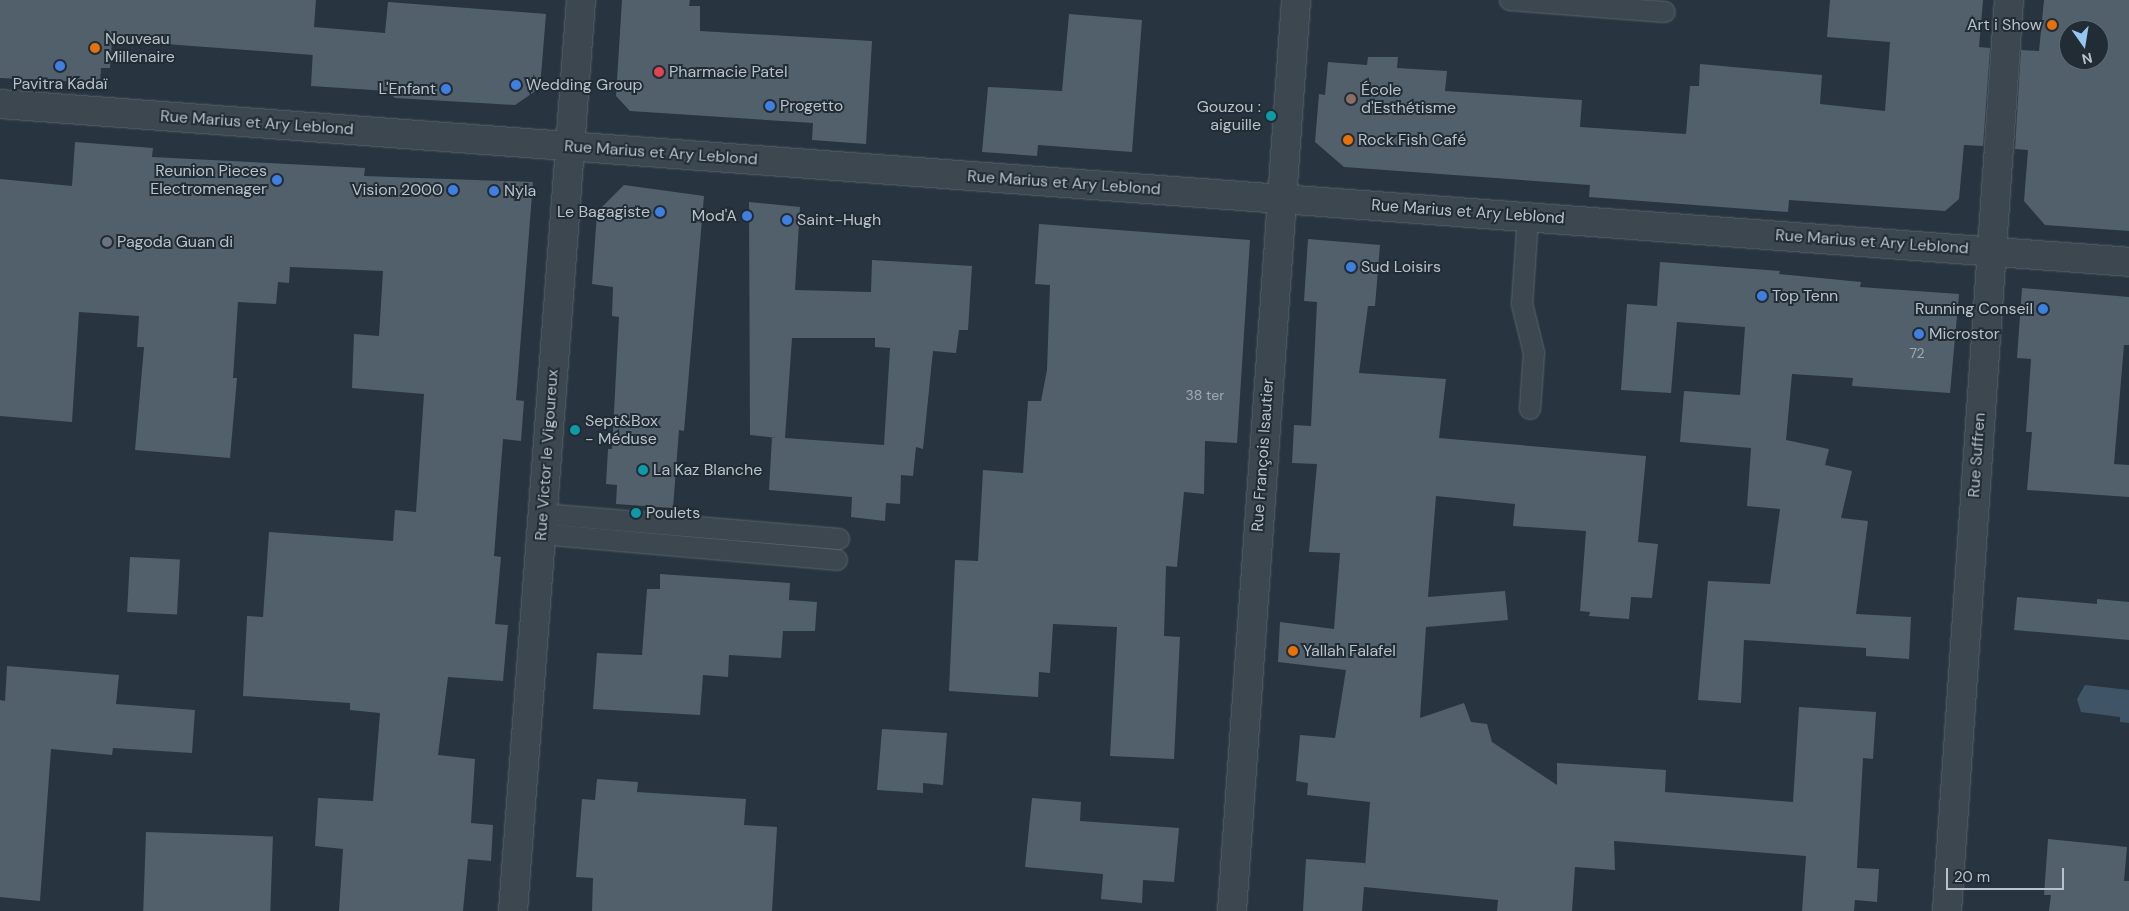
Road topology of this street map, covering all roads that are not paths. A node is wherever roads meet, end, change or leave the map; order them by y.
1 (581, 0) edge
2 (1296, 0) edge
3 (1510, 0) edge
4 (2009, 0) edge
5 (1665, 12) dead end
6 (0, 104) edge
7 (571, 147) junction
8 (1281, 199) junction
9 (1528, 217) junction
10 (1991, 251) junction
11 (2129, 262) edge
12 (1530, 410) dead end
13 (541, 524) junction
14 (839, 539) dead end
15 (838, 560) dead end
16 (513, 911) edge
17 (1232, 911) edge
18 (1947, 911) edge

1 - 7 street, Rue Victor le Vigoureux
2 - 8 street, Rue François Isautier
3 - 5 lane
4 - 10 street, Rue Suffren
6 - 7 street, Rue Marius et Ary Leblond
7 - 8 street, Rue Marius et Ary Leblond
7 - 13 street, Rue Victor le Vigoureux
8 - 9 street, Rue Marius et Ary Leblond
8 - 17 street, Rue François Isautier
9 - 10 street, Rue Marius et Ary Leblond
9 - 12 lane
10 - 11 street, Rue Marius et Ary Leblond
10 - 18 street, Rue Suffren
13 - 14 lane
13 - 15 lane
13 - 16 street, Rue Victor le Vigoureux

